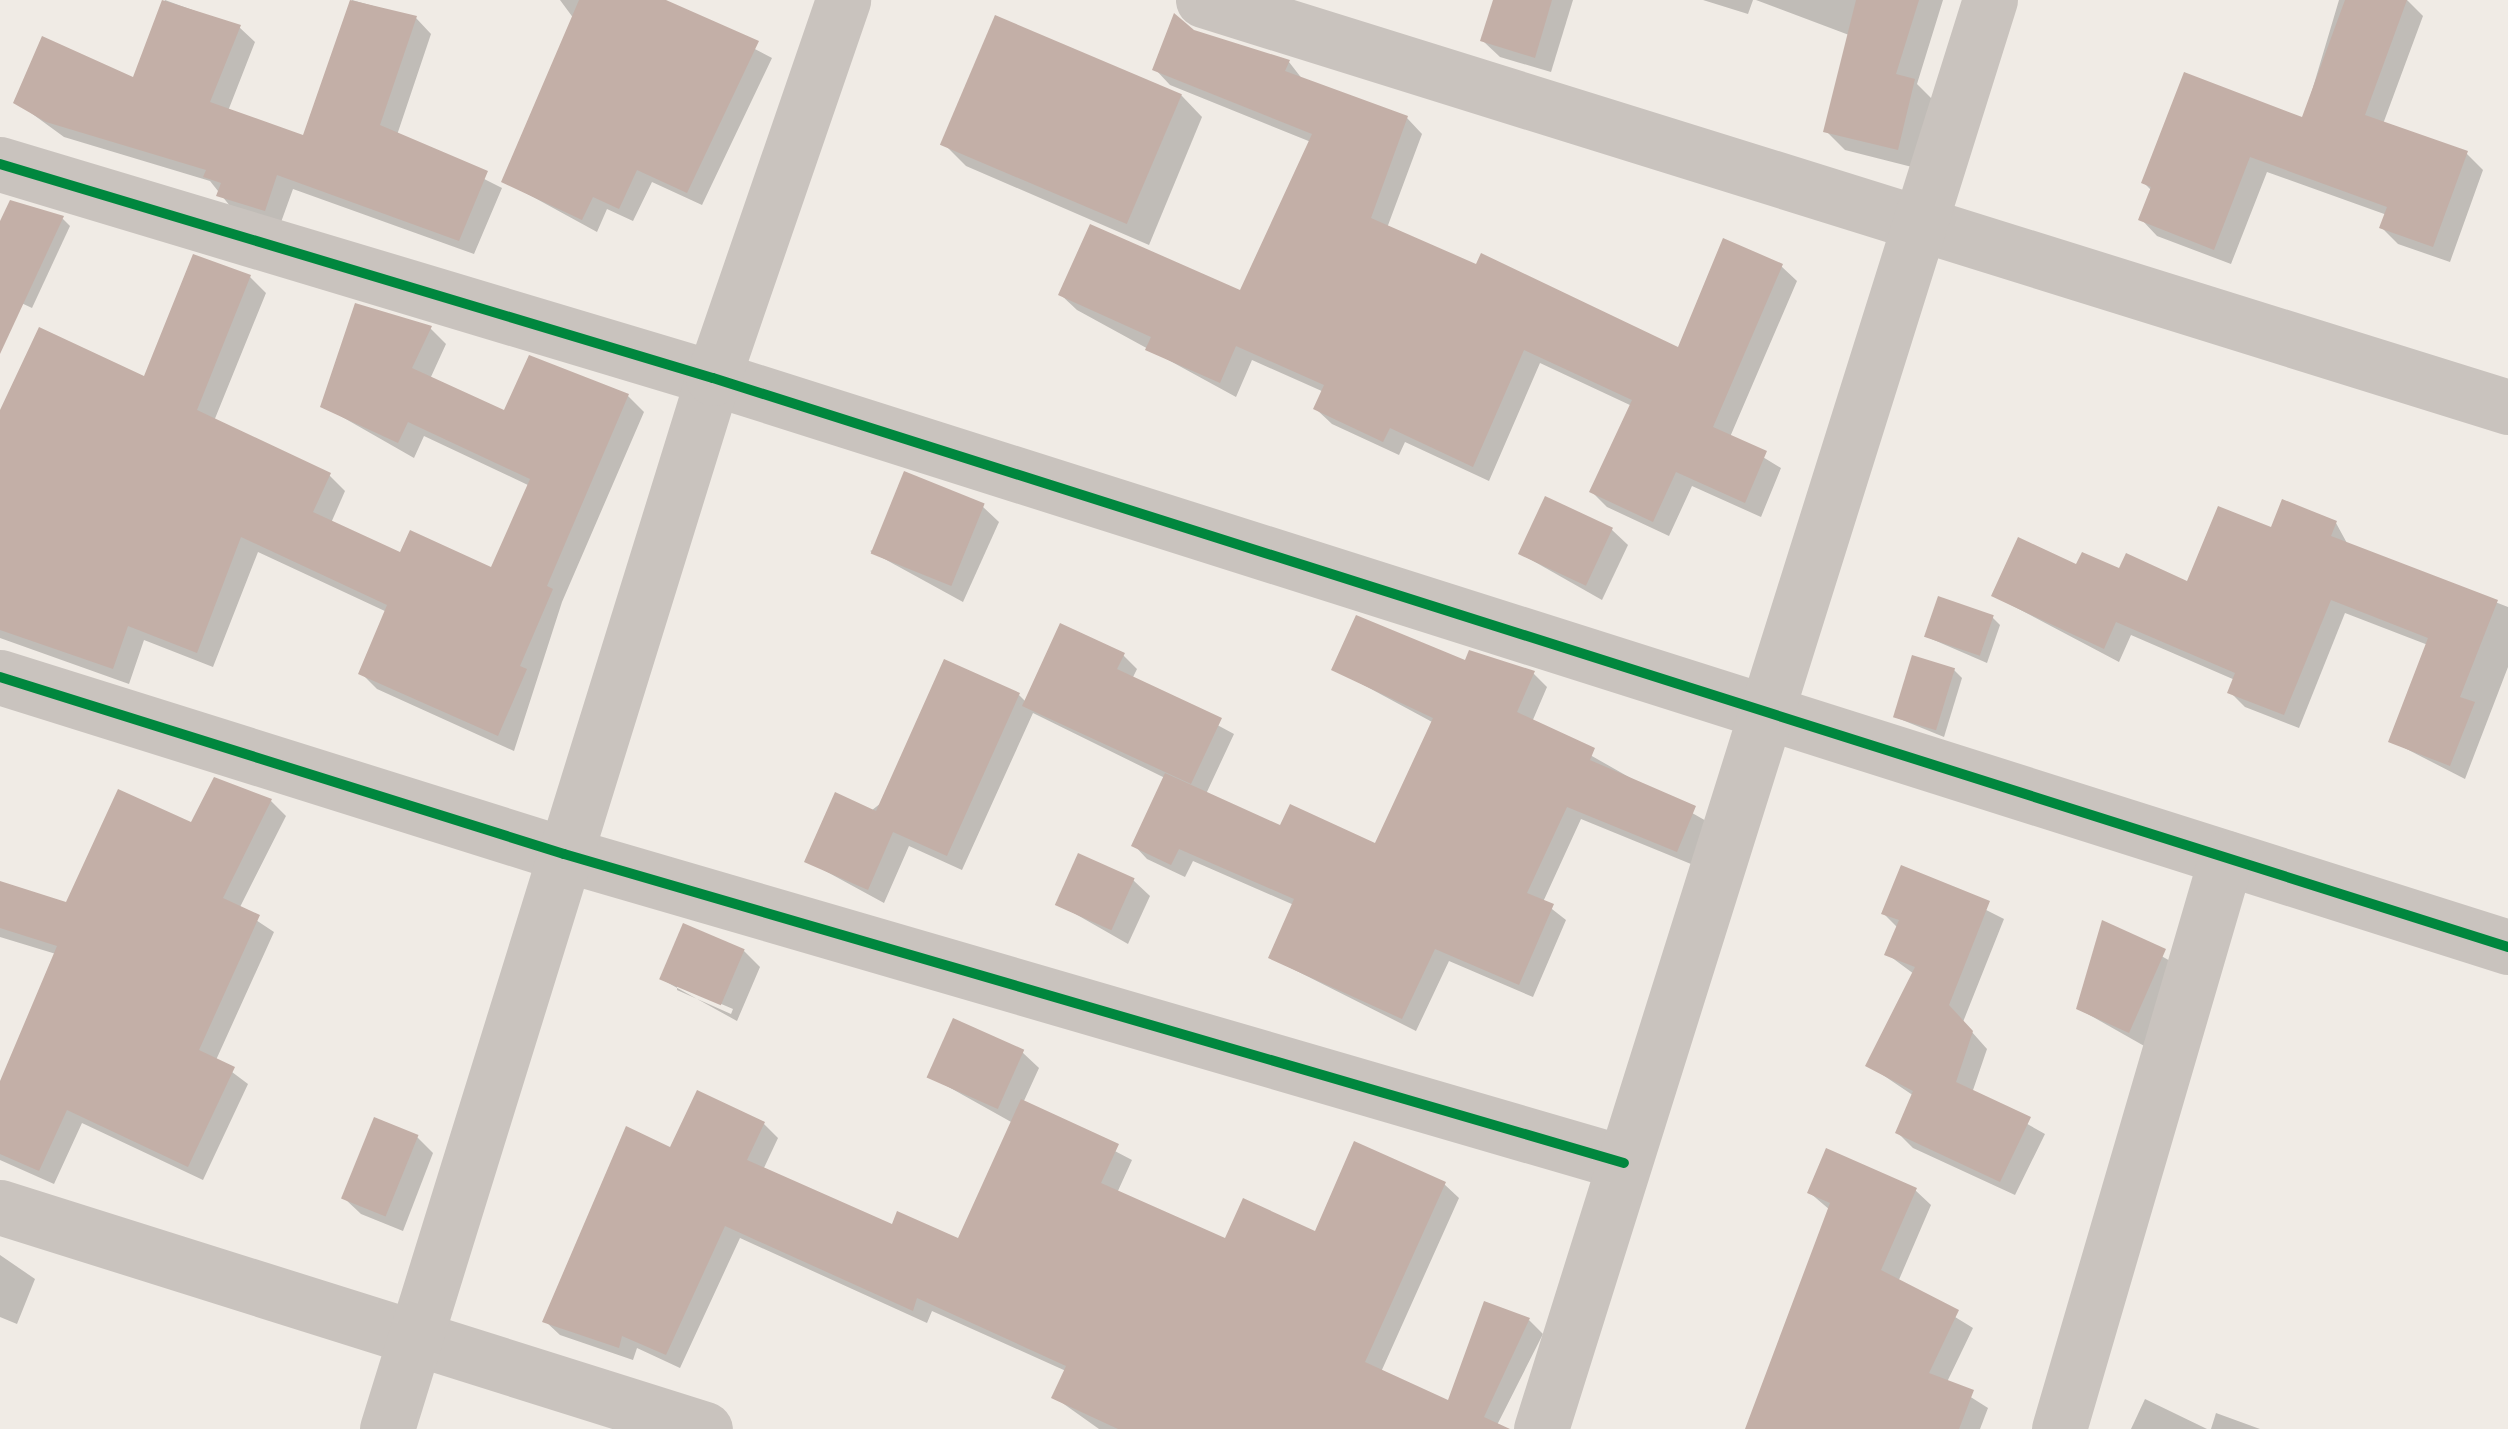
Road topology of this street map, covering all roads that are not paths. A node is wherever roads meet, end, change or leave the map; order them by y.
1 (843, 0) edge
2 (1203, 0) edge
3 (1990, 0) edge
4 (0, 164) edge
5 (1918, 223) junction
6 (713, 378) junction
7 (2508, 407) edge
8 (0, 677) edge
9 (1766, 712) junction
10 (564, 854) junction
11 (2226, 858) junction
12 (2508, 946) edge
13 (1624, 1163) junction
14 (0, 1207) edge
15 (413, 1340) junction
16 (387, 1429) edge
17 (705, 1429) edge
18 (1541, 1429) edge
19 (2060, 1429) edge

1 - 6 street
2 - 5 street
3 - 5 street
4 - 6 street
5 - 7 street
5 - 9 street
6 - 9 street
6 - 10 street
8 - 10 street
9 - 11 street
9 - 13 street
10 - 13 street
10 - 15 street
11 - 12 street
11 - 19 street
13 - 18 street
14 - 15 street
15 - 16 street
15 - 17 street

